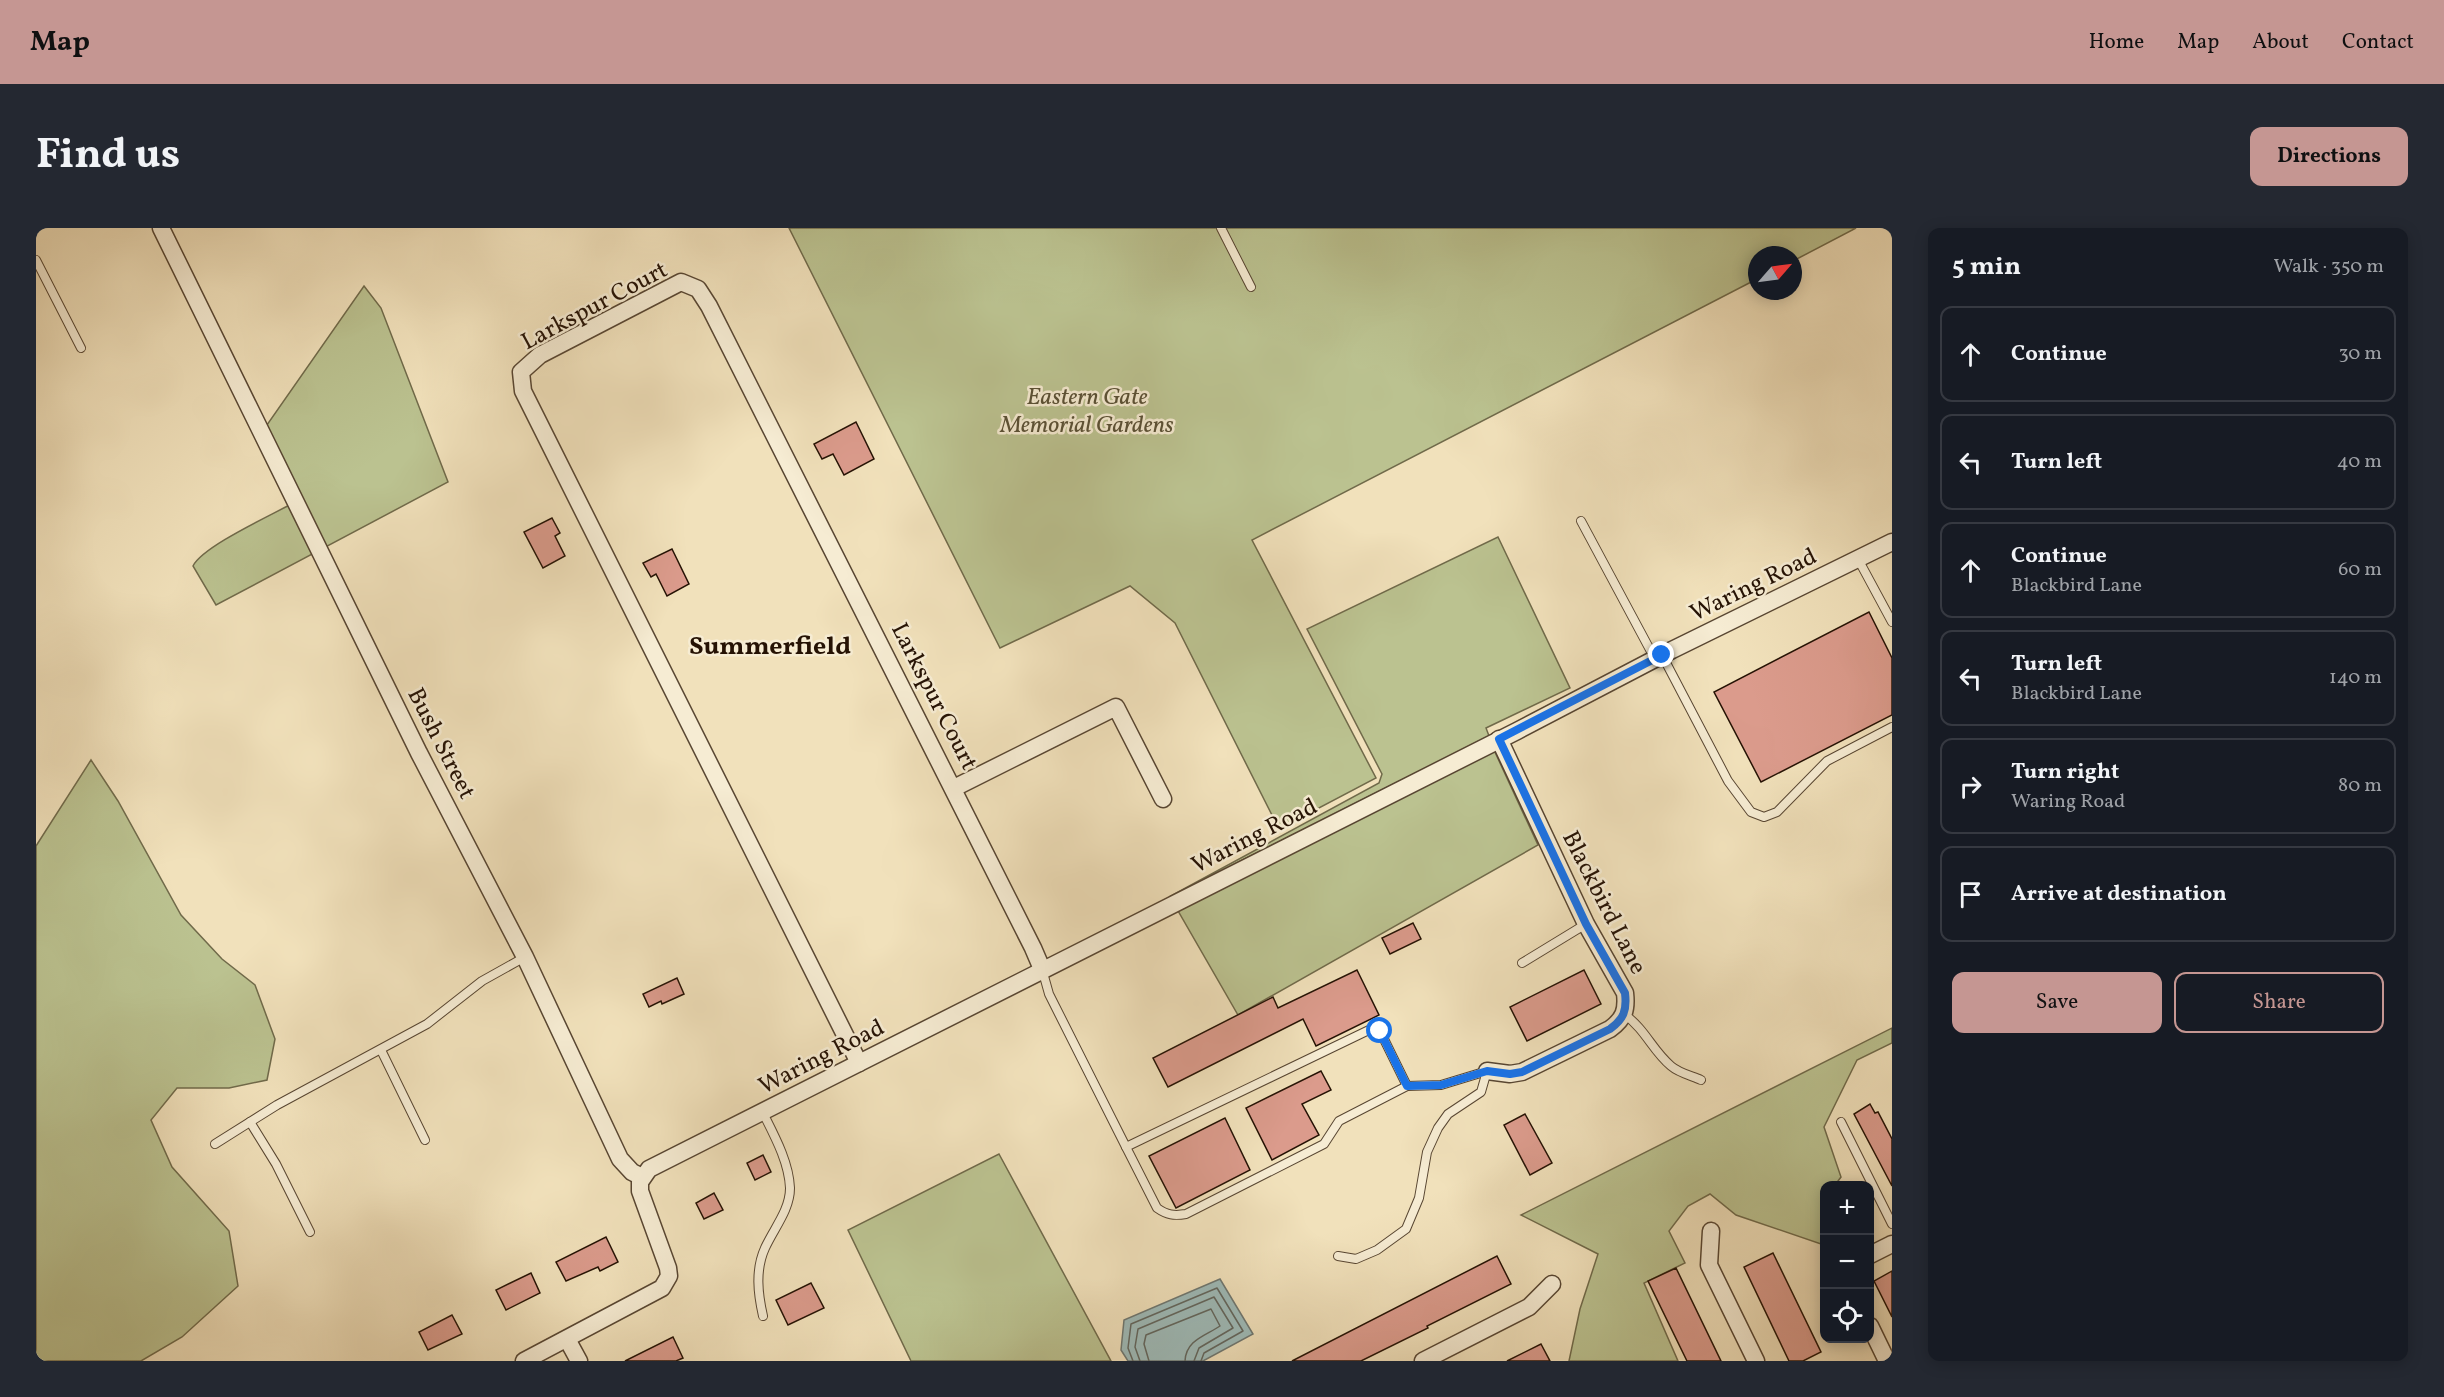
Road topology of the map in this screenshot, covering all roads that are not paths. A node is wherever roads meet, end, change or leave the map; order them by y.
1 (161, 228) edge
2 (1221, 228) edge
3 (36, 260) edge
4 (1251, 287) dead end
5 (81, 348) dead end
6 (1581, 521) dead end
7 (1892, 542) edge
8 (1858, 559) junction
9 (1892, 622) edge
10 (1659, 657) junction
11 (1892, 727) edge
12 (1499, 739) junction
13 (954, 788) junction
14 (1163, 799) dead end
15 (1586, 924) junction
16 (525, 957) junction
17 (1522, 963) dead end
18 (1042, 969) junction
19 (1624, 1014) junction
20 (381, 1050) junction
21 (859, 1063) junction
22 (1487, 1071) junction
23 (1701, 1080) dead end
24 (1407, 1086) junction
25 (763, 1113) junction
26 (250, 1122) junction
27 (1841, 1122) dead end
28 (425, 1140) dead end
29 (215, 1144) dead end
30 (1126, 1147) junction
31 (642, 1177) junction
32 (1892, 1224) edge
33 (1711, 1231) dead end
34 (310, 1232) dead end
35 (1892, 1244) edge
36 (1874, 1253) edge
37 (1338, 1256) dead end
38 (1552, 1284) dead end
39 (763, 1316) dead end
40 (1874, 1336) edge
41 (567, 1339) junction
42 (524, 1361) edge
43 (579, 1361) edge
44 (1423, 1361) edge
45 (1756, 1361) edge
46 (1887, 1361) edge

1 - 16 street, Bush Street
2 - 4 lane
3 - 5 lane
6 - 10 lane
7 - 8 street, Waring Road
8 - 9 lane
8 - 10 street, Waring Road
10 - 11 lane
10 - 12 street, Waring Road
12 - 15 street, Blackbird Lane
12 - 18 street, Waring Road
13 - 14 street
13 - 18 street, Larkspur Court
13 - 21 street, Larkspur Court
15 - 17 lane
15 - 19 street, Blackbird Lane
16 - 20 lane
16 - 31 street, Bush Street
18 - 21 street, Waring Road
18 - 30 lane
19 - 22 street, Blackbird Lane
19 - 23 lane
20 - 26 lane
20 - 28 lane
21 - 25 street, Waring Road
22 - 24 lane
22 - 37 lane
24 - 30 lane
24 - 30 lane
25 - 31 street, Waring Road
25 - 39 lane
26 - 29 lane
26 - 34 lane
27 - 32 lane
31 - 41 street
33 - 45 street
35 - 36 street
38 - 44 street
40 - 46 street
41 - 42 street
41 - 43 street

